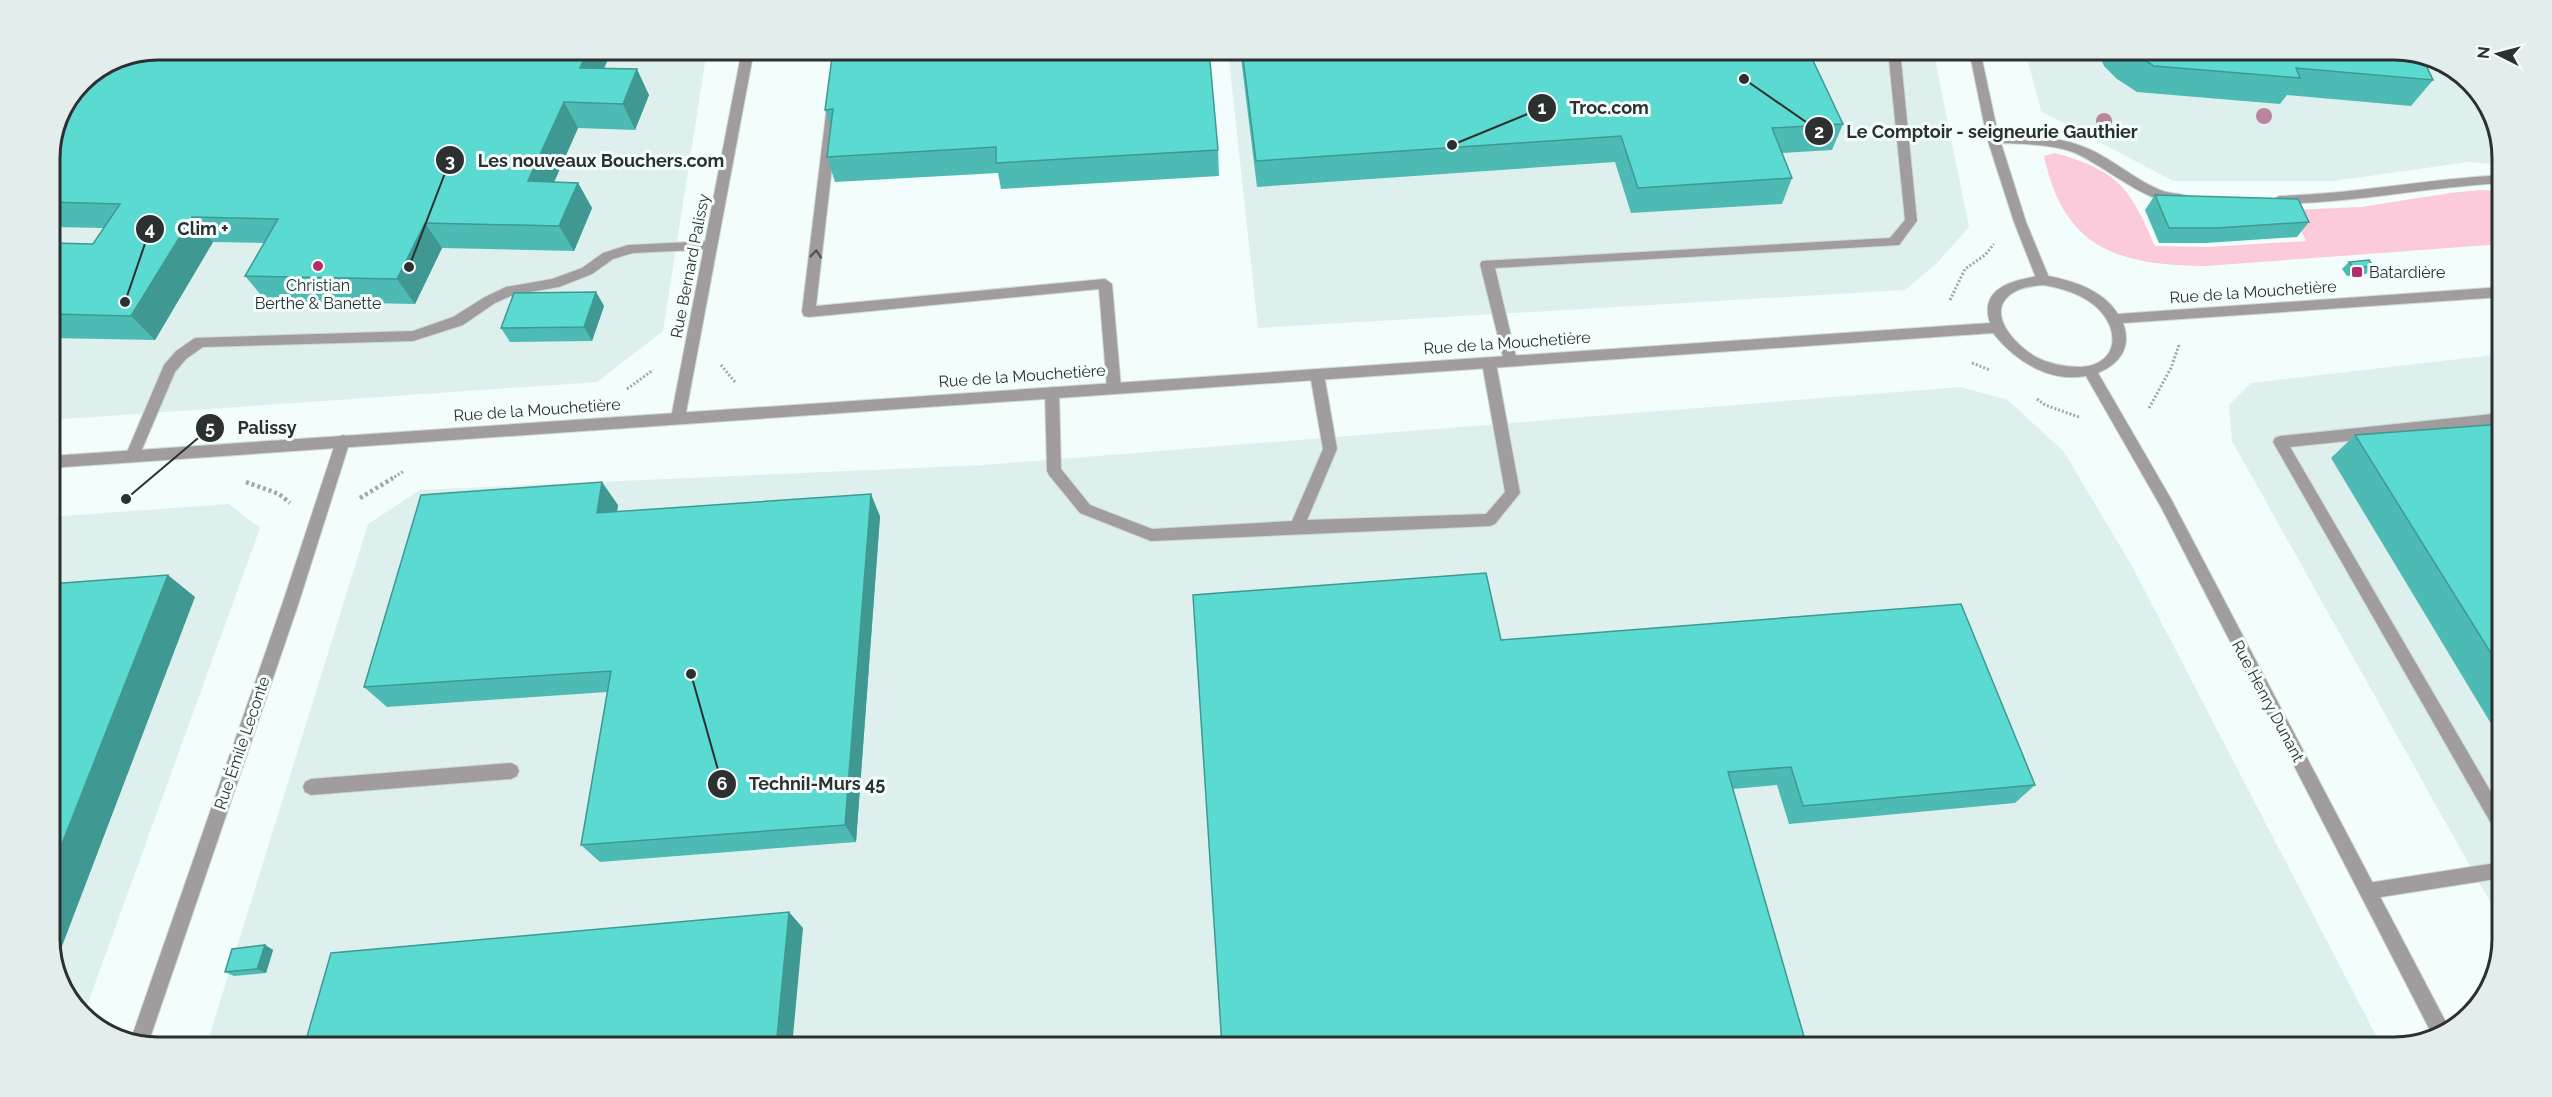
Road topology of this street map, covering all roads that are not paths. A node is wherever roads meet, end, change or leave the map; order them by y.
1 (746, 60) edge
2 (1895, 60) edge
3 (1976, 60) edge
4 (834, 97) edge
5 (1993, 138) junction
6 (2492, 180) edge
7 (2193, 199) edge
8 (2260, 200) edge
9 (711, 246) junction
10 (2043, 279) junction
11 (2492, 293) edge
12 (2114, 319) junction
13 (1996, 328) junction
14 (1510, 361) junction
15 (1489, 363) junction
16 (2090, 371) junction
17 (1317, 374) junction
18 (1114, 388) junction
19 (1052, 392) junction
20 (678, 418) junction
21 (2492, 420) edge
22 (344, 441) junction
23 (132, 457) junction
24 (60, 461) edge
25 (1297, 527) junction
26 (511, 771) dead end
27 (311, 787) dead end
28 (2492, 809) edge
29 (2492, 872) edge
30 (2368, 891) junction
31 (2439, 1027) edge
32 (143, 1035) edge

1 - 9 street, Rue Bernard Palissy
2 - 14 street
3 - 5 street
18 -> 4 street
5 - 7 street
5 - 10 street
6 - 8 street
9 - 20 street, Rue Bernard Palissy
9 - 23 street
10 - 12 street
10 - 13 street
11 - 12 street, Rue de la Mouchetière
12 - 16 street
13 - 14 street, Rue de la Mouchetière
13 - 16 street
14 - 15 street, Rue de la Mouchetière
15 - 17 street, Rue de la Mouchetière
15 - 25 street
16 - 30 street, Rue Henry Dunant
17 - 18 street, Rue de la Mouchetière
17 - 25 street
18 - 19 street, Rue de la Mouchetière
19 - 20 street, Rue de la Mouchetière
19 - 25 street
20 - 22 street, Rue de la Mouchetière
21 - 28 street
22 - 23 street, Rue de la Mouchetière
22 - 32 street, Rue Émile Leconte
23 - 24 street, Rue de la Mouchetière
26 - 27 street
29 - 30 street
30 - 31 street, Rue Henry Dunant

